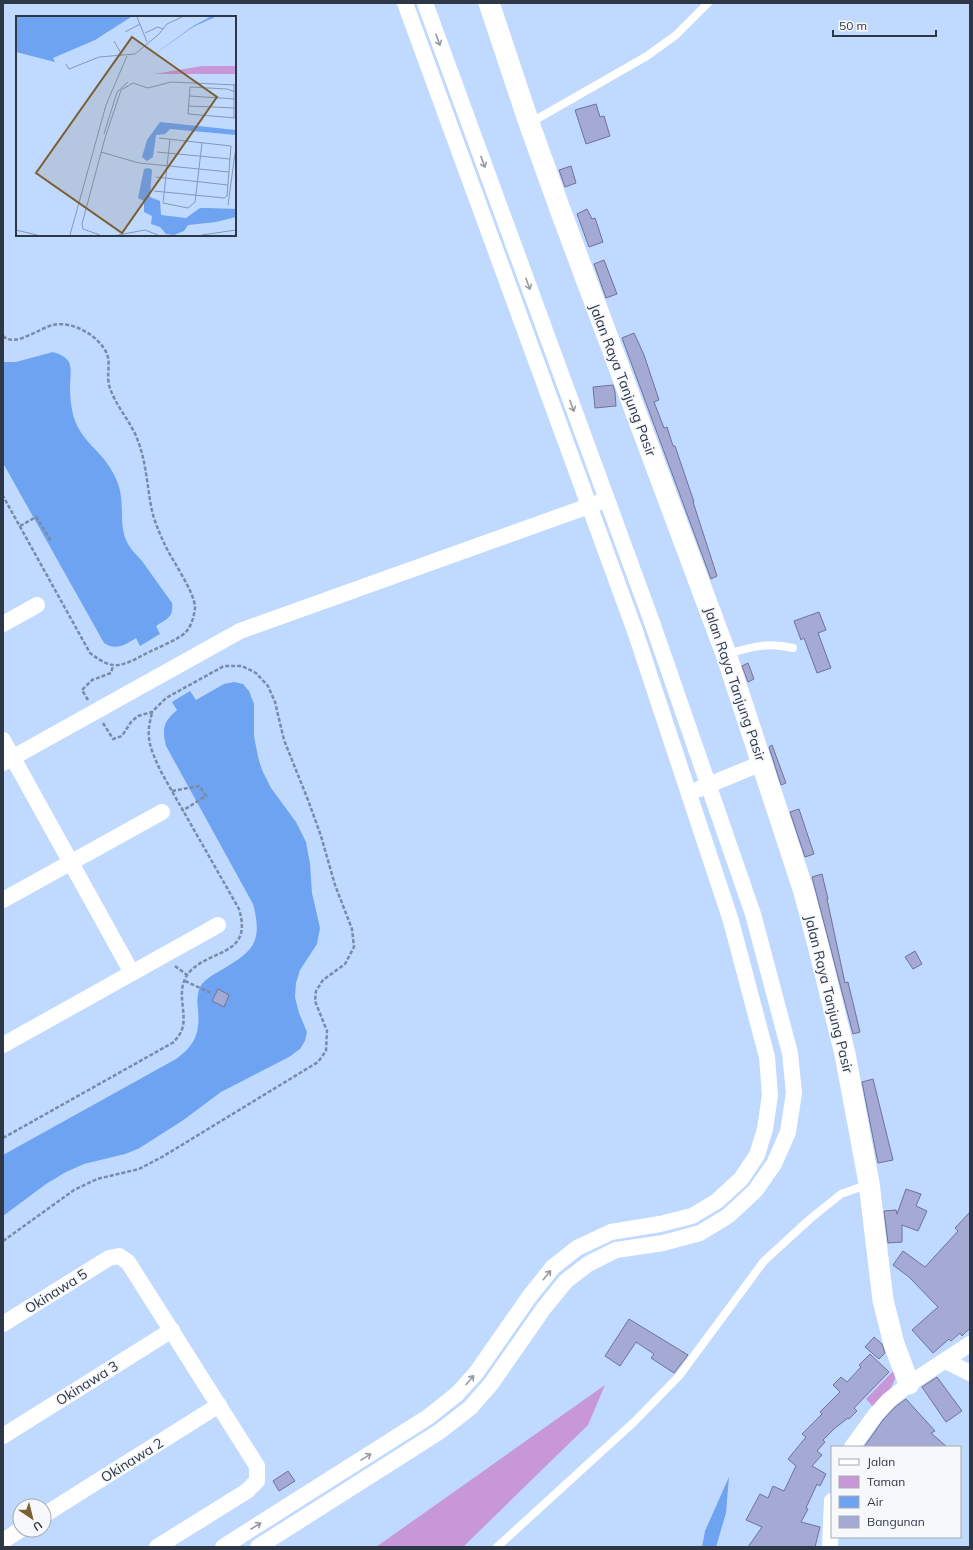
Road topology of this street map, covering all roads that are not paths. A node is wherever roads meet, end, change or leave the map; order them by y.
1 (405, 3) edge
2 (425, 3) edge
3 (489, 3) edge
4 (708, 3) edge
5 (529, 123) junction
6 (607, 500) junction
7 (589, 506) junction
8 (37, 605) dead end
9 (3, 624) edge
10 (793, 648) dead end
11 (726, 654) junction
12 (3, 740) edge
13 (8, 760) edge
14 (762, 763) junction
15 (708, 785) junction
16 (689, 793) junction
17 (162, 812) dead end
18 (71, 862) junction
19 (3, 900) edge
20 (218, 925) dead end
21 (132, 973) junction
22 (3, 1045) edge
23 (869, 1183) junction
24 (3, 1324) edge
25 (172, 1330) junction
26 (970, 1344) edge
27 (946, 1361) junction
28 (970, 1374) edge
29 (909, 1384) junction
30 (219, 1405) junction
31 (3, 1436) edge
32 (853, 1446) edge
33 (52, 1510) edge
34 (831, 1524) edge
35 (12, 1535) edge
36 (3, 1541) edge
37 (158, 1547) edge
38 (223, 1547) edge
39 (258, 1547) edge
40 (497, 1547) edge
41 (830, 1547) edge

1 - 7 street
2 -> 6 street
3 - 5 street, Jalan Raya Tanjung Pasir
4 - 5 lane
5 - 11 street, Jalan Raya Tanjung Pasir
6 - 7 street
6 - 15 street
7 - 13 street
7 - 16 street
8 - 9 street
10 - 11 lane
11 - 14 street, Jalan Raya Tanjung Pasir
12 - 13 street
13 - 18 street
14 - 15 street
14 - 23 street, Jalan Raya Tanjung Pasir
15 - 16 street
15 - 39 street
38 -> 16 street
17 - 18 street
18 - 19 street
18 - 21 street
20 - 21 street
21 - 22 street
23 - 29 street, Jalan Raya Tanjung Pasir
23 - 40 lane
24 - 25 street, Okinawa 5
25 - 30 street
25 - 31 street, Okinawa 3
26 - 27 street
27 - 28 street
27 - 29 street
29 - 32 street
30 - 33 street, Okinawa 2
30 - 37 street
34 - 41 street
35 - 36 street

